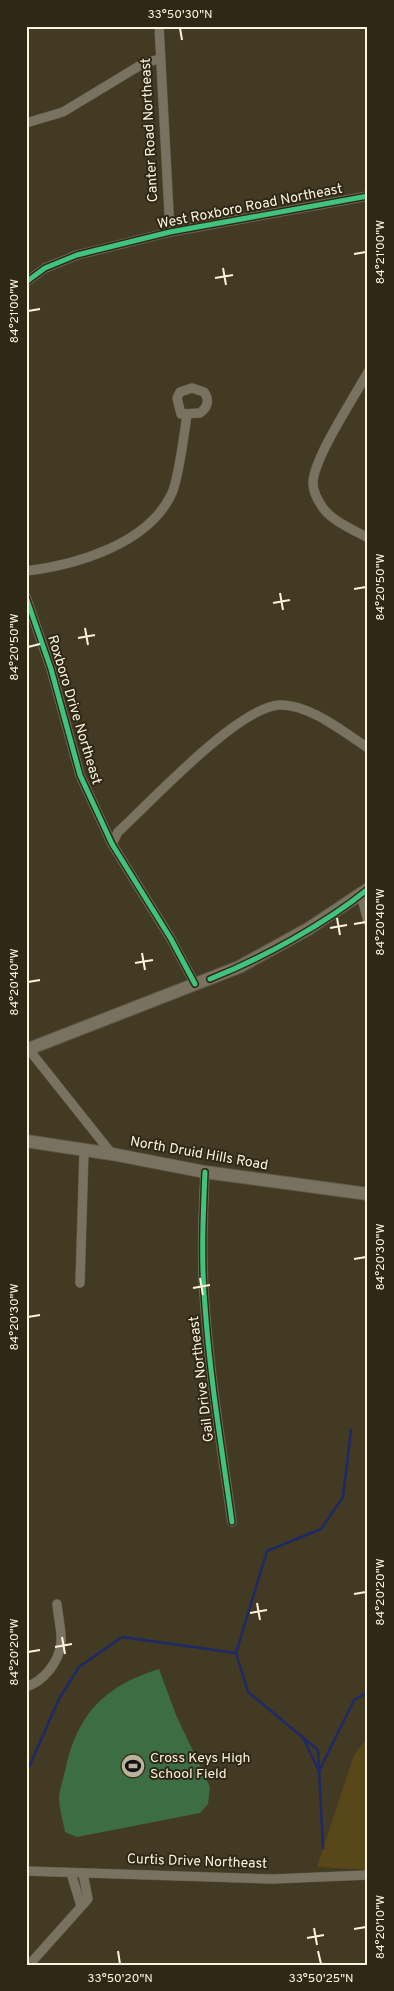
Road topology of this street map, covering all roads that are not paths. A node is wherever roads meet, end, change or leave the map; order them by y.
1 (159, 26) edge
2 (160, 59) junction
3 (26, 123) edge
4 (368, 196) edge
5 (170, 232) junction
6 (26, 282) edge
7 (368, 372) edge
8 (187, 415) dead end
9 (368, 538) edge
10 (26, 571) edge
11 (26, 597) edge
12 (368, 748) edge
13 (112, 844) junction
14 (364, 891) edge
15 (368, 922) edge
16 (195, 984) junction
17 (27, 1048) edge
18 (26, 1142) edge
19 (84, 1151) junction
20 (112, 1154) junction
21 (205, 1172) junction
22 (368, 1194) edge
23 (80, 1283) dead end
24 (232, 1522) dead end
25 (57, 1604) dead end
26 (26, 1687) edge
27 (26, 1871) edge
28 (71, 1872) junction
29 (82, 1873) junction
30 (368, 1875) edge
31 (84, 1902) junction
32 (30, 1965) edge

1 - 2 street, Canter Road Northeast
2 - 3 street
2 - 5 street, Canter Road Northeast
4 - 5 street, West Roxboro Road Northeast
5 - 6 street, West Roxboro Road Northeast
7 - 9 street
8 - 10 street
11 - 13 street, Roxboro Drive Northeast
12 - 13 street
13 - 16 street, Roxboro Drive Northeast
14 - 15 street
14 - 16 main road
16 - 17 main road
17 - 20 street
18 - 19 main road, North Druid Hills Road
19 - 20 main road, North Druid Hills Road
19 - 23 street
20 - 21 main road, North Druid Hills Road
21 - 22 main road, North Druid Hills Road
21 - 24 street, Gail Drive Northeast
25 - 26 street
27 - 28 street, Curtis Drive Northeast
28 - 29 street, Curtis Drive Northeast
28 - 31 street
29 - 30 street, Curtis Drive Northeast
29 - 31 street
31 - 32 street

